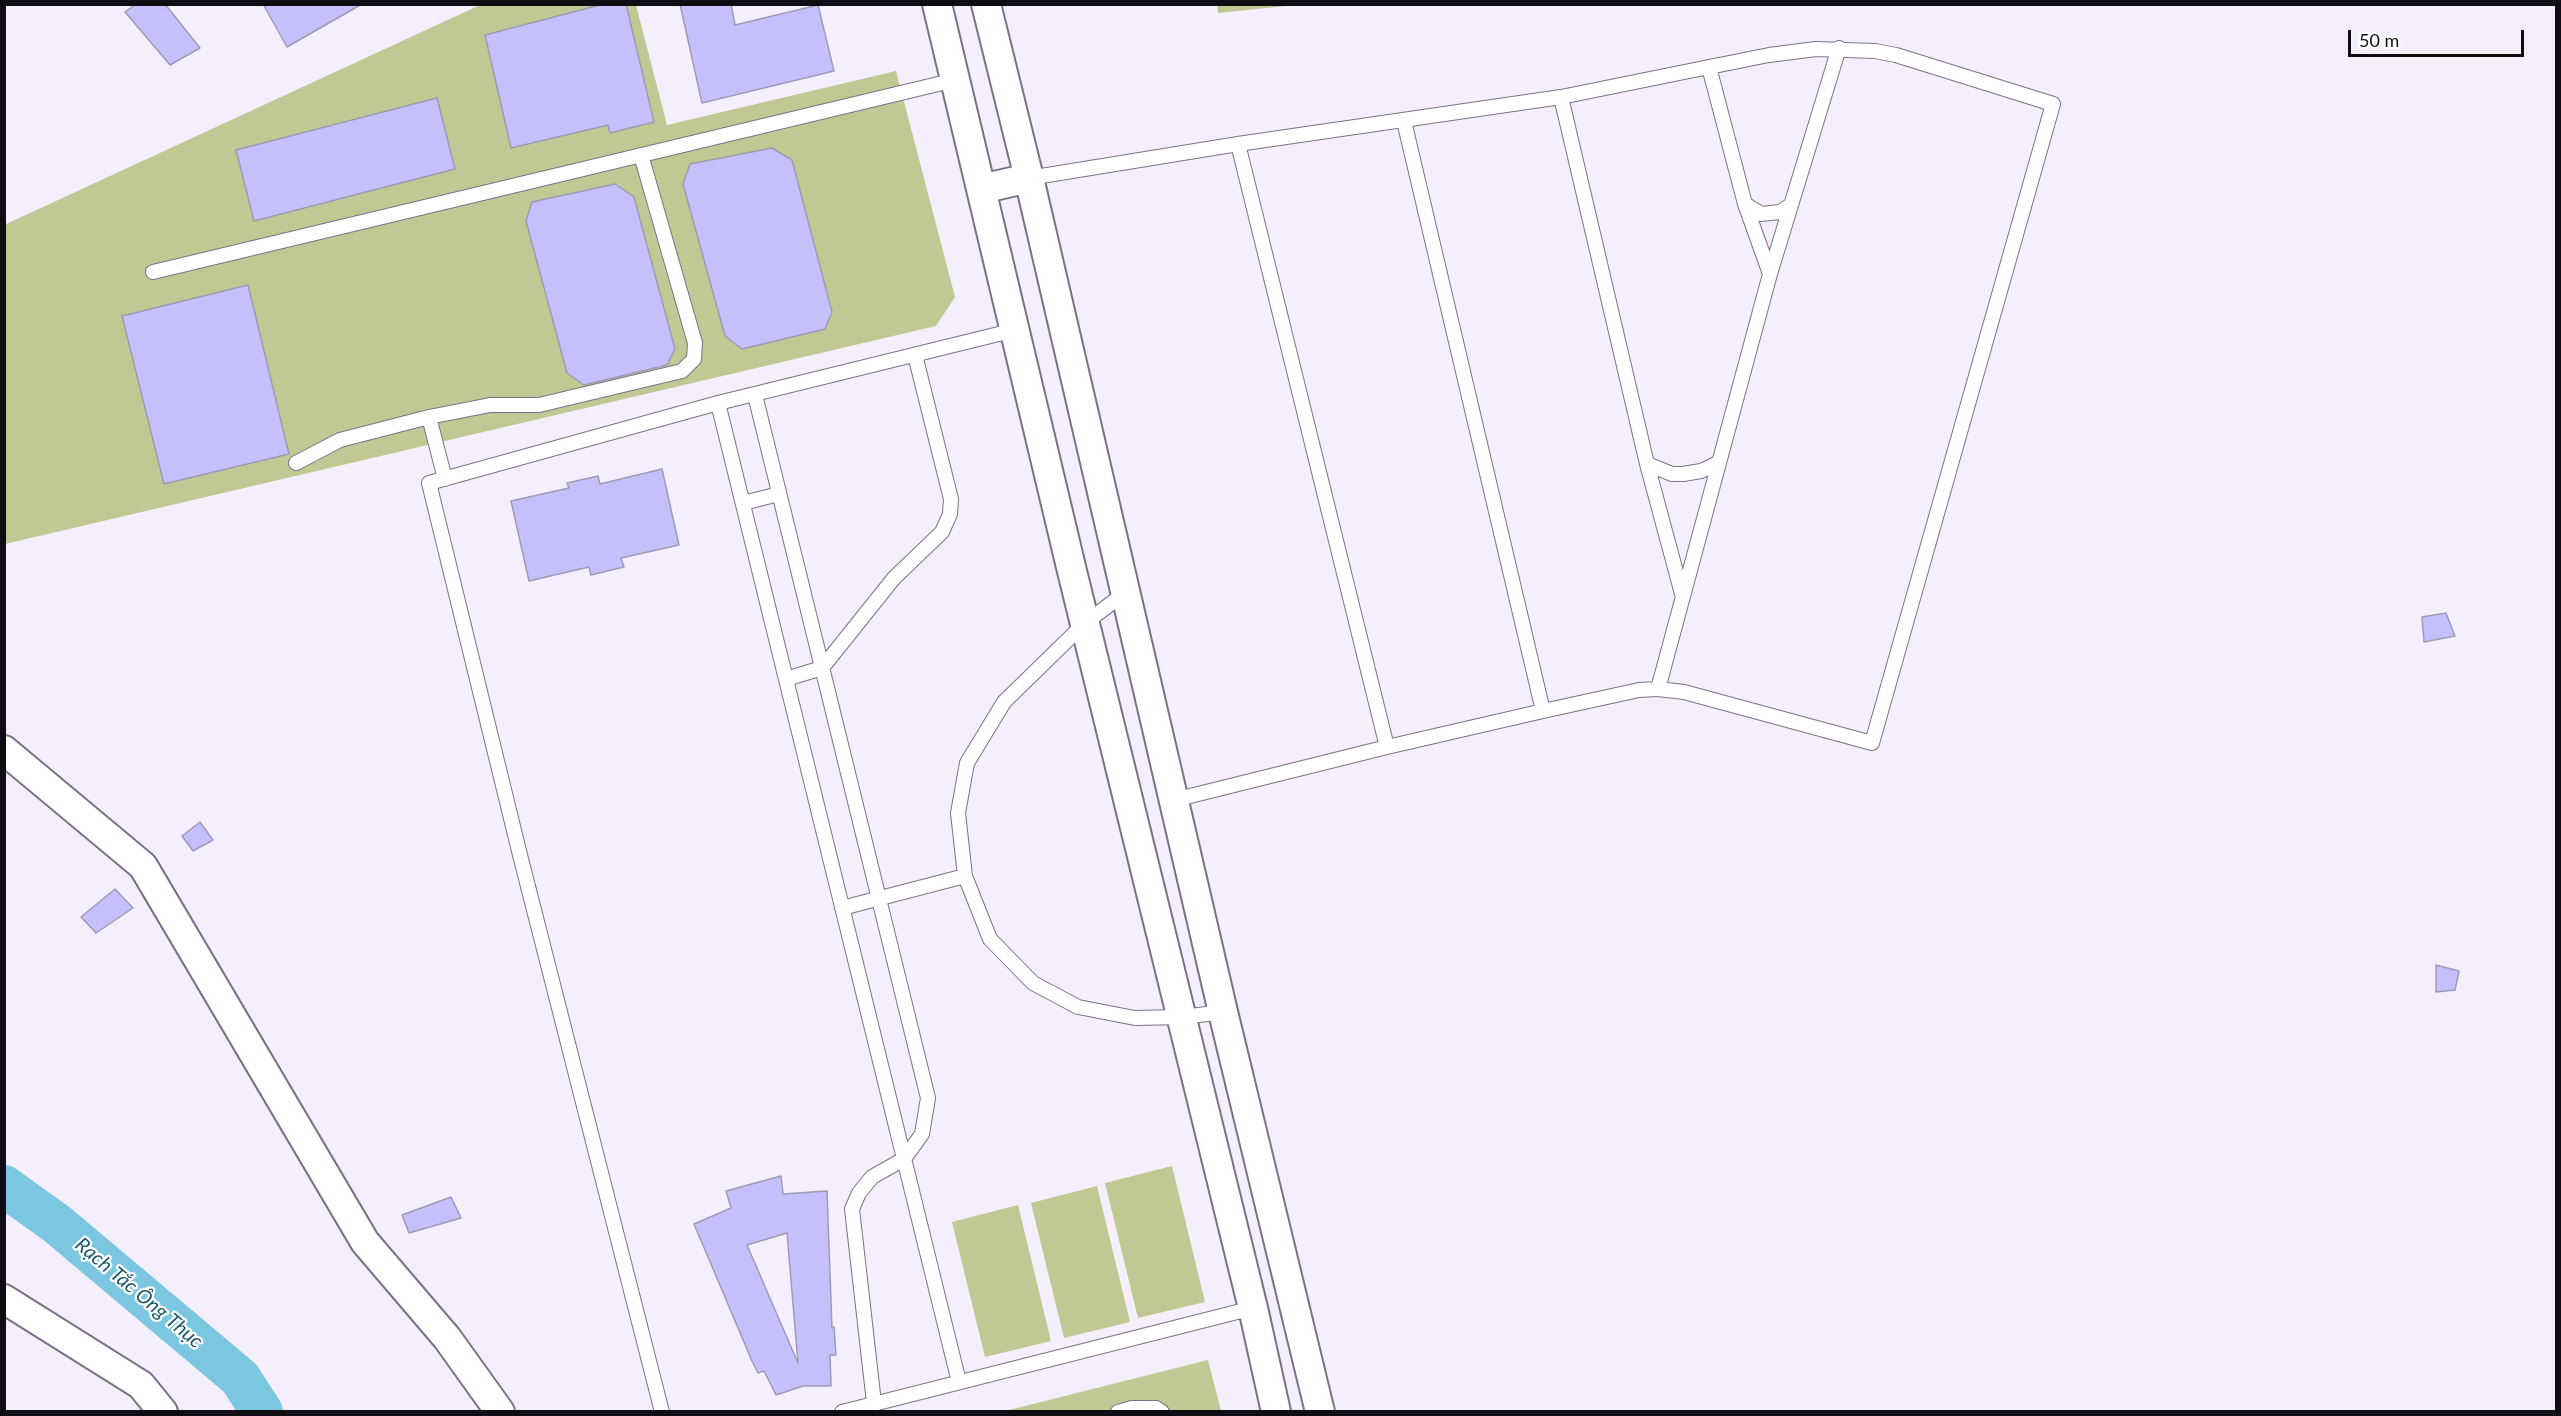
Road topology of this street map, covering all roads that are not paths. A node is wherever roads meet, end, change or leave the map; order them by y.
1 (937, 4) edge
2 (986, 4) edge
3 (1839, 48) junction
4 (1709, 68) junction
5 (955, 80) junction
6 (1561, 97) junction
7 (1404, 121) junction
8 (1238, 144) junction
9 (641, 155) junction
10 (1029, 178) junction
11 (981, 189) junction
12 (1745, 204) junction
13 (1791, 205) junction
14 (153, 273) dead end
15 (1770, 274) junction
16 (1014, 330) junction
17 (915, 355) junction
18 (755, 395) junction
19 (718, 404) junction
20 (429, 417) junction
21 (296, 463) dead end
22 (1718, 463) junction
23 (1647, 464) junction
24 (445, 479) junction
25 (780, 494) junction
26 (743, 503) junction
27 (1125, 593) junction
28 (1682, 595) junction
29 (1085, 623) junction
30 (822, 668) junction
31 (786, 679) junction
32 (1658, 689) junction
33 (1543, 711) junction
34 (1388, 747) junction
35 (4, 750) edge
36 (1174, 800) junction
37 (1131, 810) junction
38 (965, 876) junction
39 (879, 899) junction
40 (842, 908) junction
41 (1223, 1012) junction
42 (1182, 1017) junction
43 (904, 1159) junction
44 (4, 1299) edge
45 (1253, 1308) junction
46 (959, 1382) junction
47 (874, 1403) junction
48 (163, 1412) edge
49 (500, 1412) edge
50 (662, 1412) edge
51 (842, 1412) edge
52 (1118, 1412) edge
53 (1162, 1412) edge
54 (1276, 1412) edge
55 (1320, 1412) edge

1 - 5 street
2 - 10 street
3 - 4 lane
3 - 13 lane
3 - 32 lane
4 - 6 lane
4 - 12 lane
5 - 9 lane
5 - 11 street
6 - 7 lane
6 - 23 lane
7 - 8 lane
7 - 33 lane
8 - 10 lane
8 - 34 lane
9 - 14 lane
9 - 20 lane
10 - 11 street
10 - 27 street
11 - 16 street
12 - 13 lane
12 - 15 lane
13 - 15 lane
15 - 22 lane
16 - 17 lane
16 - 29 street
17 - 18 lane
17 - 30 lane
18 - 19 lane
18 - 25 lane
19 - 24 lane
19 - 26 lane
20 - 21 lane
20 - 24 lane
22 - 23 lane
22 - 28 lane
23 - 28 lane
24 - 50 lane
25 - 26 lane
25 - 30 lane
26 - 31 lane
27 - 29 lane
27 - 36 street
28 - 32 lane
29 - 37 street
29 - 38 lane
30 - 31 lane
30 - 39 lane
31 - 40 lane
32 - 33 lane
33 - 34 lane
34 - 36 lane
35 - 49 street
36 - 37 street
36 - 41 street
37 - 42 street
38 - 39 lane
38 - 42 lane
39 - 40 lane
39 - 43 lane
40 - 43 lane
41 - 42 lane
41 - 55 street
42 - 45 street
43 - 46 lane
43 - 47 lane
44 - 48 street
45 - 46 lane
45 - 54 street
46 - 47 lane
47 - 51 lane
52 - 53 lane

